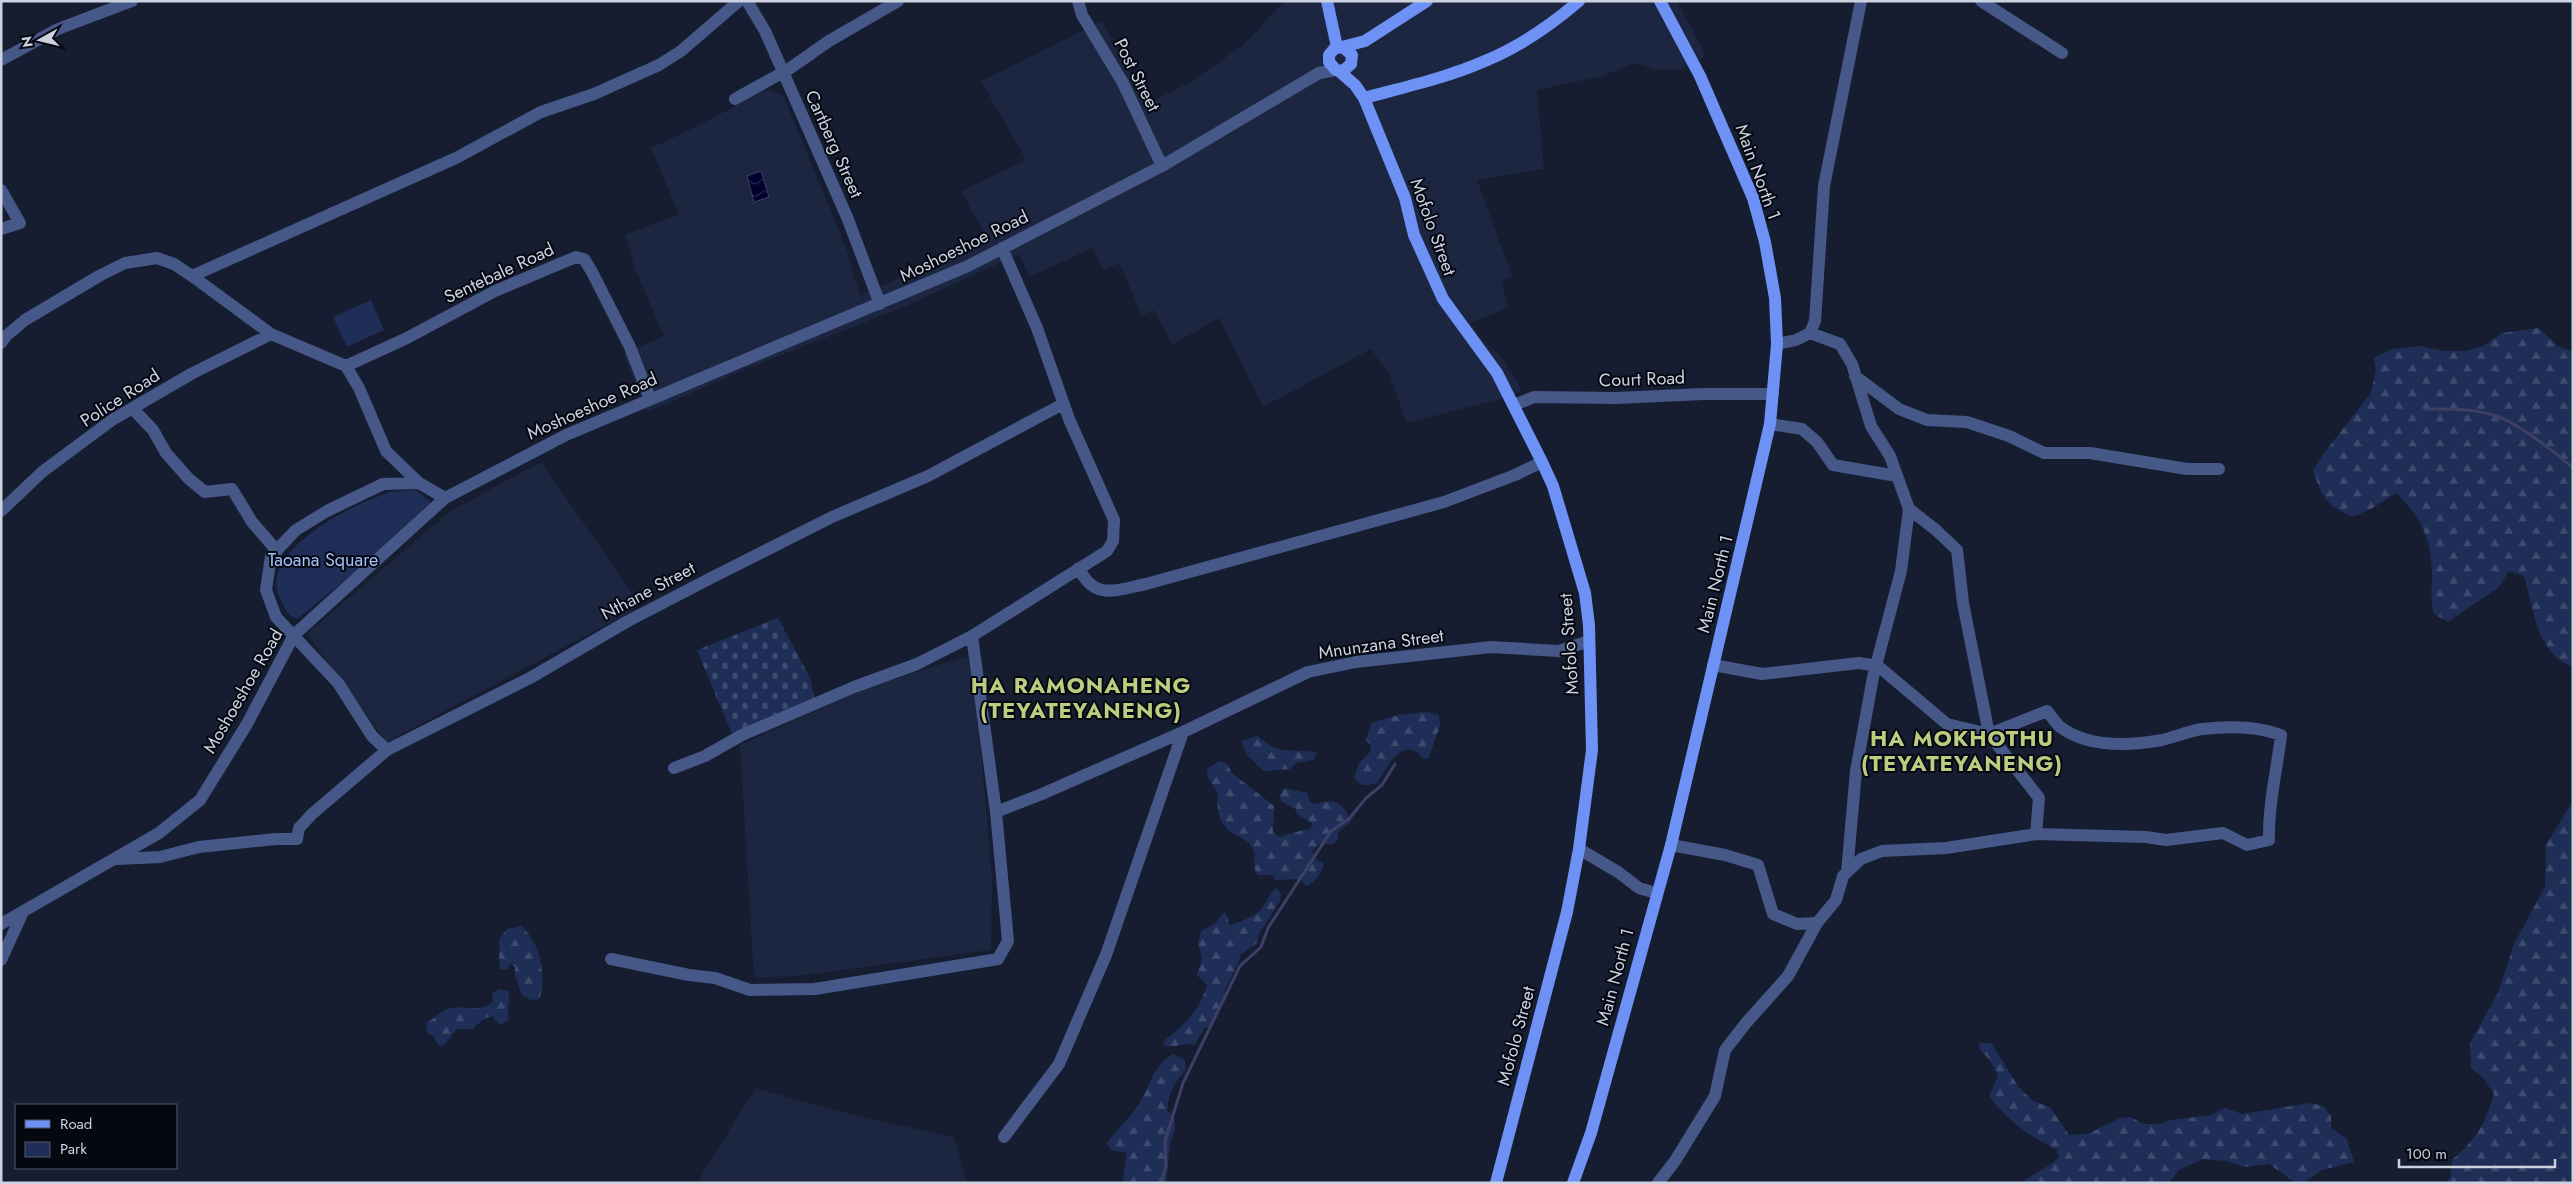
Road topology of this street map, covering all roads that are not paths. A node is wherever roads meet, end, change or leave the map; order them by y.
1 (132, 1) edge
2 (739, 1) edge
3 (747, 1) edge
4 (898, 1) edge
5 (1078, 1) edge
6 (1327, 1) edge
7 (1427, 1) edge
8 (1579, 1) edge
9 (1660, 1) edge
10 (1861, 1) edge
11 (1982, 1) edge
12 (1365, 41) junction
13 (1341, 48) junction
14 (2062, 53) dead end
15 (1329, 58) junction
16 (1, 60) edge
17 (1352, 62) junction
18 (1338, 71) junction
19 (783, 73) junction
20 (1319, 73) junction
21 (1355, 85) junction
22 (1364, 98) junction
23 (735, 99) dead end
24 (1162, 166) junction
25 (1, 190) edge
26 (1, 229) edge
27 (1002, 248) junction
28 (192, 276) junction
29 (880, 304) junction
30 (1810, 333) junction
31 (271, 334) junction
32 (1, 343) edge
33 (1777, 344) junction
34 (346, 366) junction
35 (1855, 376) junction
36 (1773, 394) junction
37 (650, 399) junction
38 (1063, 404) junction
39 (1514, 405) junction
40 (133, 409) junction
41 (1770, 424) junction
42 (1542, 462) junction
43 (2220, 469) dead end
44 (1897, 476) junction
45 (419, 483) junction
46 (445, 498) junction
47 (1909, 509) junction
48 (1, 511) edge
49 (277, 551) junction
50 (1079, 568) junction
51 (294, 635) junction
52 (972, 636) junction
53 (1589, 641) junction
54 (1713, 665) junction
55 (1878, 666) junction
56 (1183, 732) junction
57 (1989, 734) junction
58 (387, 750) junction
59 (674, 768) dead end
60 (996, 812) junction
61 (2036, 834) junction
62 (1670, 845) junction
63 (1579, 849) junction
64 (115, 859) junction
65 (1847, 872) junction
66 (1656, 893) junction
67 (23, 912) junction
68 (1816, 923) junction
69 (1, 924) edge
70 (611, 959) dead end
71 (1, 960) edge
72 (1004, 1137) dead end
73 (1496, 1183) edge
74 (1573, 1183) edge
75 (1658, 1183) edge

1 - 16 street
2 - 28 street
3 - 19 street, Cartberg Street
4 - 19 street
5 - 24 street, Post Street
6 - 13 main road
7 - 12 main road
8 - 22 main road
9 - 33 main road, Main North 1
10 - 30 street
11 - 14 street
12 - 13 main road
12 - 17 main road
13 - 15 main road
13 - 17 main road
15 - 18 main road
15 - 20 street, Moshoeshoe Road
17 - 18 main road
17 - 21 main road, Mofolo Street
18 - 20 street, Moshoeshoe Road
18 - 21 main road, Mofolo Street
19 - 23 street
19 - 29 street, Cartberg Street
20 - 24 street, Moshoeshoe Road
21 - 22 main road, Mofolo Street
22 - 39 main road, Mofolo Street
24 - 27 street, Moshoeshoe Road
25 - 26 street
27 - 29 street, Moshoeshoe Road
27 - 38 street
28 - 31 street
28 - 32 street
29 - 37 street, Moshoeshoe Road
30 - 33 street
30 - 35 street
31 - 34 street
31 - 40 street, Police Road
33 - 36 main road, Main North 1
34 - 37 street, Sentebale Road
34 - 45 street
35 - 43 street
35 - 44 street
36 - 39 street, Court Road
36 - 41 main road, Main North 1
37 - 46 street, Moshoeshoe Road
38 - 50 street
38 - 58 street, Nthane Street
39 - 42 main road, Mofolo Street
40 - 48 street, Police Road
40 - 49 street
41 - 44 street
41 - 54 main road, Main North 1
42 - 50 street
42 - 53 main road, Mofolo Street
44 - 47 street
45 - 46 street
45 - 49 street
46 - 51 street, Moshoeshoe Road
47 - 55 street
47 - 57 street
49 - 51 street
50 - 52 street
51 - 58 street
51 - 64 street, Moshoeshoe Road
52 - 59 street
52 - 60 street
53 - 56 street, Mnunzana Street
53 - 63 main road, Mofolo Street
54 - 55 street
54 - 62 main road, Main North 1
55 - 57 street
55 - 65 street
56 - 60 street, Mnunzana Street
56 - 72 street
57 - 61 street
57 - 61 street
58 - 64 street, Nthane Street
60 - 70 street
61 - 65 street
62 - 66 main road, Main North 1
62 - 68 street
63 - 66 street
63 - 73 main road, Mofolo Street
64 - 67 street, Moshoeshoe Road
65 - 68 street
66 - 74 main road, Main North 1
67 - 69 street, Moshoeshoe Road
67 - 71 street
68 - 75 street

